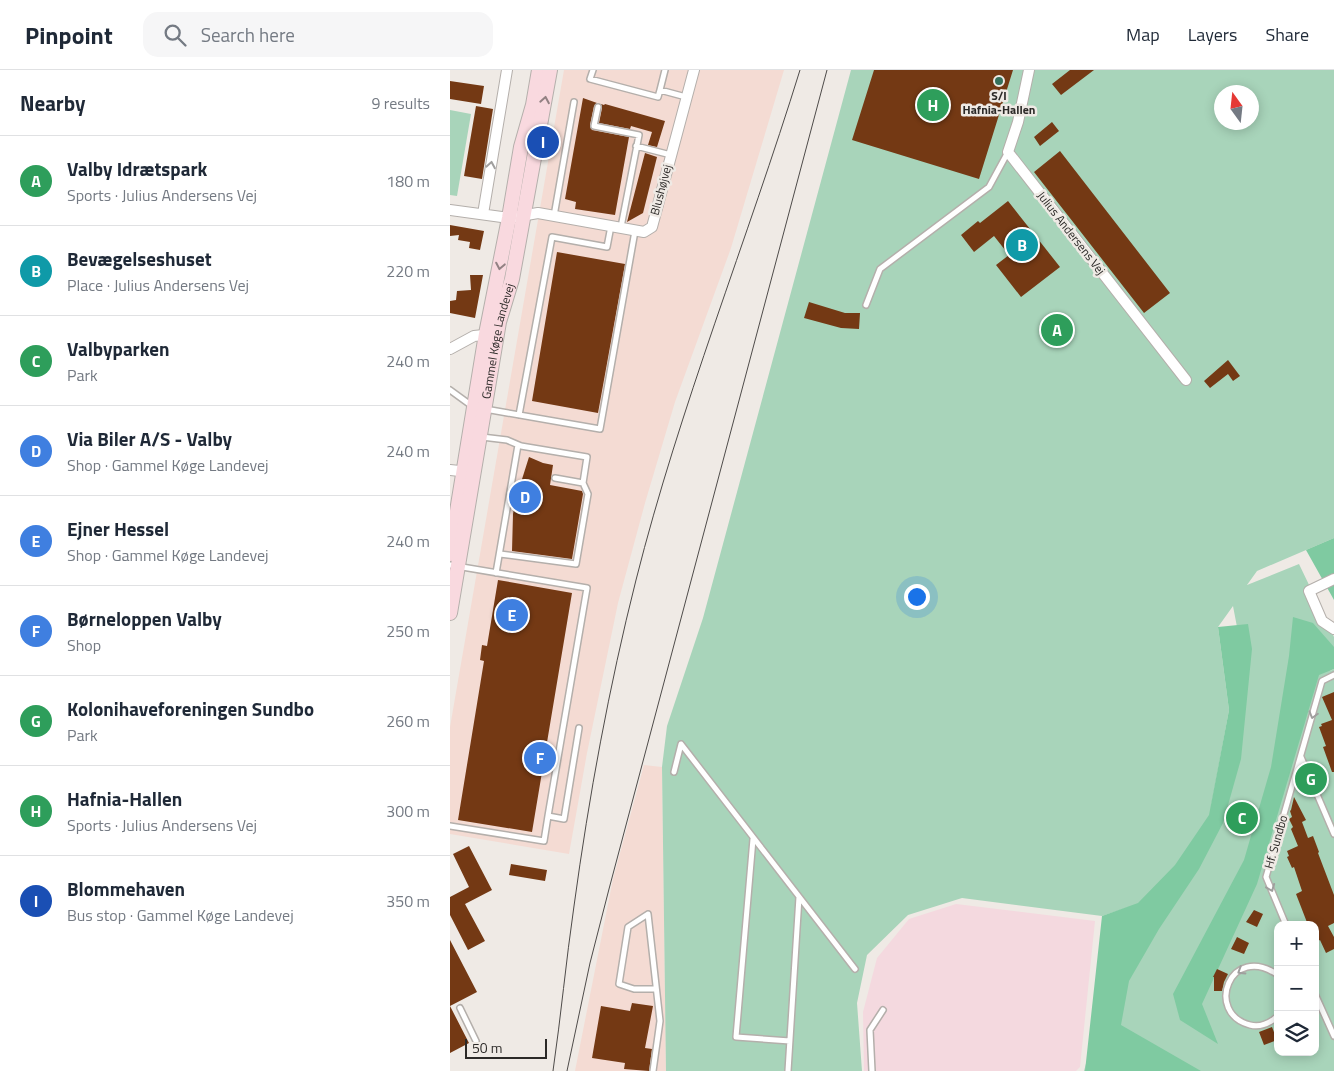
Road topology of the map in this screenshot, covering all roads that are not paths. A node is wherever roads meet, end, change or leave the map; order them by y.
1 (507, 70) edge
2 (539, 70) edge
3 (550, 70) edge
4 (593, 70) edge
5 (664, 70) edge
6 (694, 70) edge
7 (1029, 70) edge
8 (660, 90) junction
9 (686, 97) junction
10 (574, 102) dead end
11 (598, 107) dead end
12 (636, 146) junction
13 (1008, 152) junction
14 (671, 155) junction
15 (450, 210) edge
16 (483, 214) junction
17 (523, 216) junction
18 (554, 216) junction
19 (509, 218) junction
20 (616, 227) junction
21 (635, 230) junction
22 (866, 305) dead end
23 (492, 334) junction
24 (450, 350) edge
25 (1186, 380) dead end
26 (450, 390) edge
27 (479, 408) junction
28 (519, 415) junction
29 (475, 436) junction
30 (518, 445) junction
31 (462, 471) edge
32 (555, 478) dead end
33 (583, 483) junction
34 (450, 554) edge
35 (500, 554) junction
36 (454, 566) edge
37 (496, 573) junction
38 (1334, 579) edge
39 (450, 607) edge
40 (1334, 630) edge
41 (1334, 676) edge
42 (579, 728) dead end
43 (1301, 757) junction
44 (674, 772) dead end
45 (548, 816) junction
46 (450, 826) edge
47 (1334, 834) edge
48 (753, 838) junction
49 (799, 897) junction
50 (1284, 921) edge
51 (855, 969) dead end
52 (1274, 972) edge
53 (656, 989) junction
54 (1319, 1003) edge
55 (460, 1008) dead end
56 (883, 1010) dead end
57 (1274, 1020) edge
58 (1334, 1036) edge
59 (476, 1041) dead end
60 (790, 1041) junction
61 (653, 1071) edge
62 (788, 1071) edge
63 (872, 1071) edge

16 -> 1 street
2 - 19 main road, Gammel Køge Landevej
17 -> 3 main road, Gammel Køge Landevej
4 - 8 lane
5 - 8 lane
6 - 9 street, Blushøjvej
7 - 13 street
8 - 9 lane
9 - 14 street, Blushøjvej
10 - 18 lane
11 - 12 lane
12 - 14 lane
12 - 20 lane
13 - 22 lane
13 - 25 street, Julius Andersens Vej
14 - 21 street, Blushøjvej
15 - 16 street
16 - 19 street
17 - 18 street
17 - 19 street
17 - 23 main road, Gammel Køge Landevej
18 - 20 street
19 -> 23 main road, Gammel Køge Landevej
20 - 21 street
20 - 28 lane
21 - 28 lane
23 - 24 street
23 - 27 main road, Gammel Køge Landevej
26 - 27 lane
27 - 28 lane
27 - 29 main road, Gammel Køge Landevej
29 - 30 lane
29 - 31 main road, Gammel Køge Landevej
30 - 33 lane
30 - 35 lane
31 - 34 main road, Gammel Køge Landevej
31 - 36 main road, Gammel Køge Landevej
32 - 33 lane
33 - 35 lane
35 - 37 lane
36 - 37 lane
36 - 39 main road, Gammel Køge Landevej
37 - 45 lane
38 - 40 street
41 -> 43 lane, Hf. Sundbo
42 - 45 lane
43 - 47 lane
43 -> 50 lane, Hf. Sundbo
44 - 48 lane
45 - 46 lane
48 - 49 lane
48 - 60 lane
49 - 51 lane
49 - 60 lane
52 -> 57 lane
53 - 53 lane
53 - 61 lane
54 - 58 lane
55 - 59 lane
56 - 63 lane
60 - 62 lane

